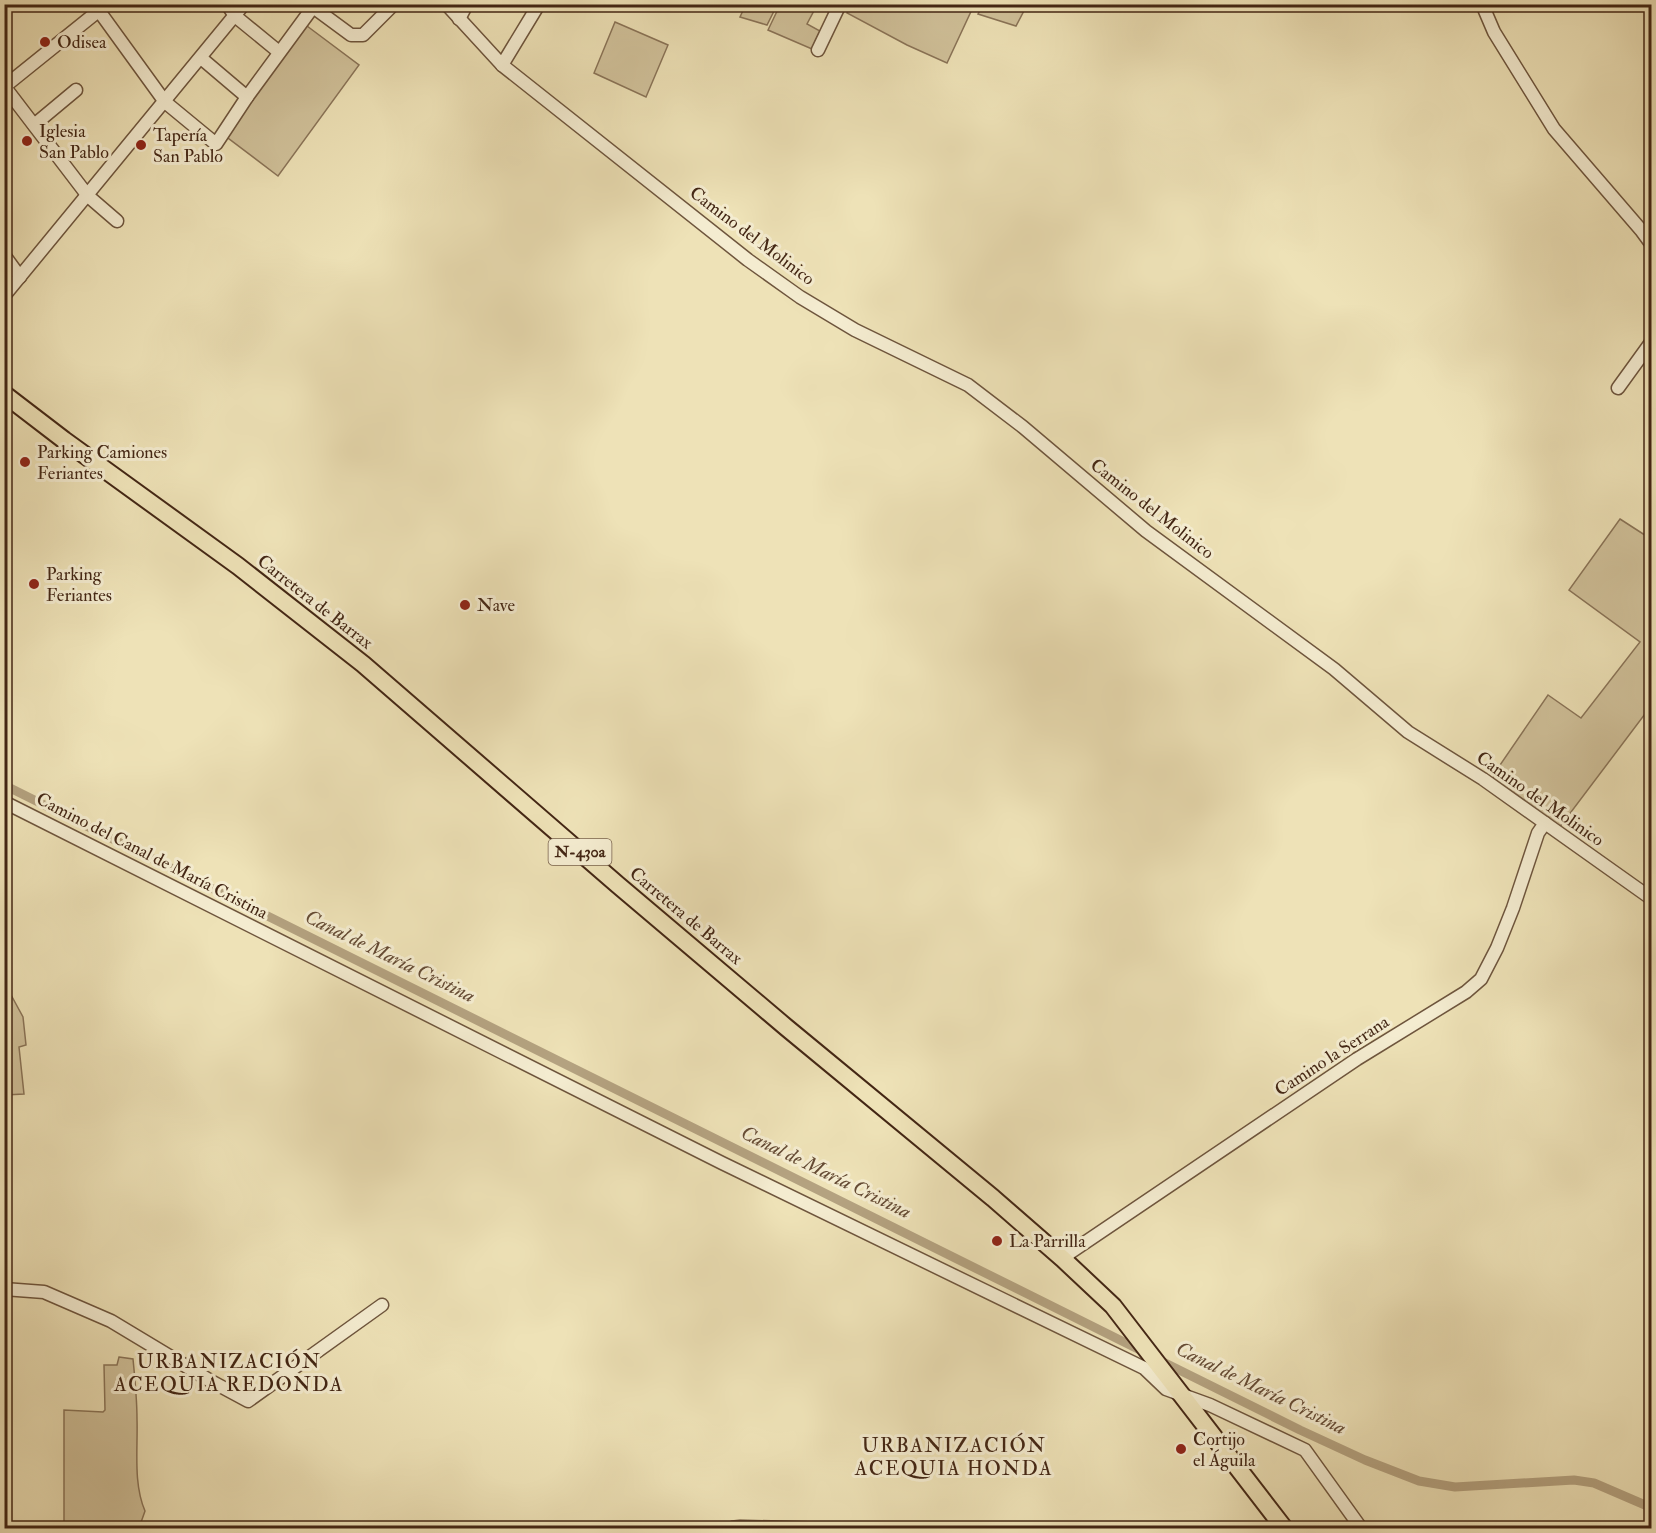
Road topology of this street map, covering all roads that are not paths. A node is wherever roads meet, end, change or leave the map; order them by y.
1 (227, 4) edge
2 (244, 4) edge
3 (394, 4) edge
4 (446, 4) edge
5 (467, 4) edge
6 (539, 4) edge
7 (840, 4) edge
8 (1482, 4) edge
9 (313, 6) edge
10 (100, 7) edge
11 (236, 16) junction
12 (459, 19) junction
13 (818, 50) dead end
14 (279, 52) junction
15 (201, 58) junction
16 (502, 65) junction
17 (5, 86) edge
18 (76, 90) dead end
19 (247, 97) junction
20 (165, 102) junction
21 (34, 125) junction
22 (88, 196) junction
23 (117, 220) dead end
24 (1652, 245) edge
25 (4, 255) edge
26 (20, 277) junction
27 (4, 296) edge
28 (1652, 341) edge
29 (1618, 388) dead end
30 (4, 394) edge
31 (4, 802) edge
32 (1545, 823) junction
33 (1652, 899) edge
34 (1064, 1259) junction
35 (4, 1288) edge
36 (382, 1305) dead end
37 (1182, 1396) junction
38 (1284, 1528) edge
39 (1361, 1528) edge

1 - 11 street
2 - 11 street
3 - 9 street
4 - 12 street, Camino del Molinico
5 - 12 street
6 - 16 street
7 - 13 street
8 - 24 street
9 - 14 street
10 - 17 street
10 - 20 street
11 - 14 street
11 - 15 street
12 - 16 street, Camino del Molinico
14 - 19 street
15 - 19 street
15 - 20 street
16 - 32 street, Camino del Molinico
17 - 21 street
18 - 21 street
19 - 20 street
20 - 22 street
21 - 22 street
22 - 23 street
22 - 26 street
25 - 26 street
26 - 27 street
28 - 29 street
30 - 34 highway, Carretera de Barrax / N-430a
31 - 37 street, Camino del Canal de María Cristina
32 - 33 street, Camino del Molinico
32 - 34 street, Camino la Serrana
34 - 37 highway, Carretera de Barrax / N-430a
35 - 36 street
37 - 38 highway, Carretera de Barrax / N-430a
37 - 39 street, Camino del Canal de María Cristina

